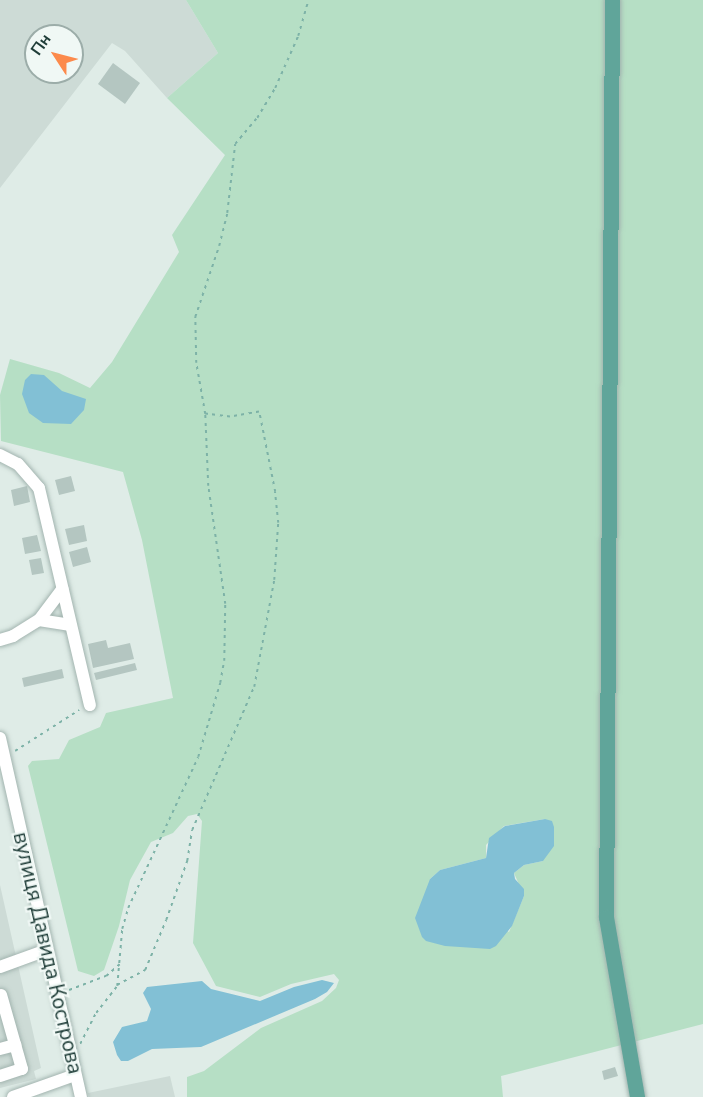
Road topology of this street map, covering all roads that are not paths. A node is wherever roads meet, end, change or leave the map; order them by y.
1 (612, 0) edge
2 (0, 455) edge
3 (62, 590) junction
4 (39, 620) junction
5 (71, 625) junction
6 (0, 640) edge
7 (90, 705) road end
8 (0, 738) edge
9 (48, 950) junction
10 (0, 967) edge
11 (0, 994) edge
12 (4, 1020) edge
13 (15, 1045) junction
14 (0, 1049) edge
15 (75, 1075) junction
16 (0, 1076) edge
17 (13, 1097) edge
18 (81, 1097) edge
19 (637, 1097) edge

1 - 19 main road
2 - 3 street
3 - 4 street
3 - 5 street
4 - 5 street
4 - 6 street
5 - 7 street
8 - 9 street, вулиця Давида Кострова
9 - 10 street
9 - 15 street, вулиця Давида Кострова
11 - 12 street
12 - 13 street
13 - 14 street
13 - 16 street
15 - 17 street
15 - 18 street, вулиця Давида Кострова

